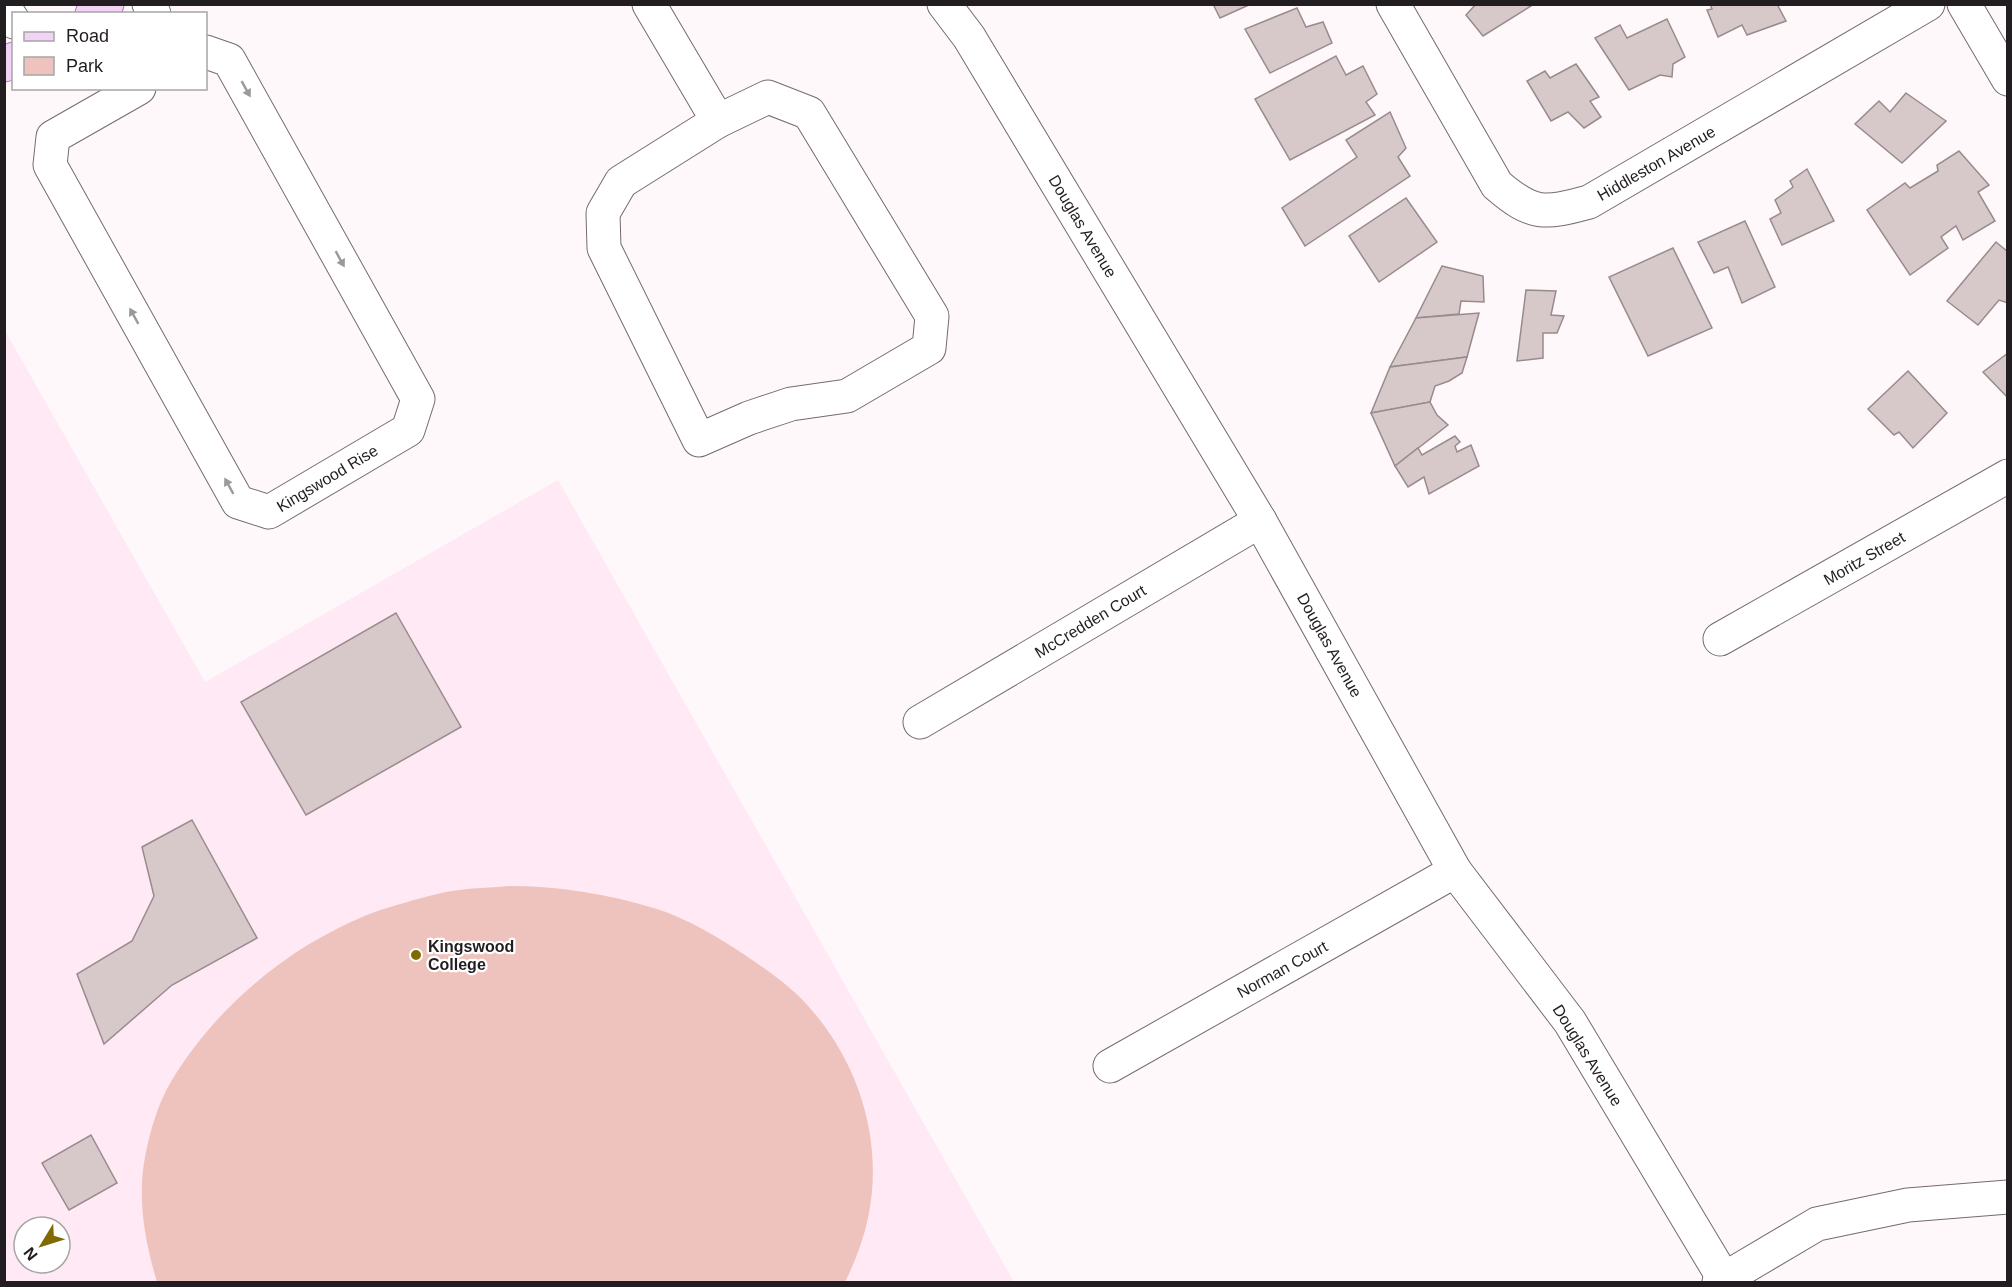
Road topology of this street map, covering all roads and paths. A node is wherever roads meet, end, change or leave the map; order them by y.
1 (649, 4) edge
2 (944, 4) edge
3 (1393, 4) edge
4 (1928, 4) edge
5 (1964, 4) edge
6 (207, 52) edge
7 (2007, 79) edge
8 (135, 90) edge
9 (718, 121) junction
10 (2007, 476) edge
11 (1260, 521) junction
12 (1720, 639) dead end
13 (920, 722) dead end
14 (1455, 871) junction
15 (1110, 1066) dead end
16 (2007, 1197) edge
17 (1721, 1281) edge

1 - 9 street
2 - 11 street, Douglas Avenue
3 - 4 street, Hiddleston Avenue
5 - 7 street
6 -> 8 street, Kingswood Rise
9 - 9 street
10 - 12 street, Moritz Street
11 - 13 street, McCredden Court
11 - 14 street, Douglas Avenue
14 - 15 street, Norman Court
14 - 17 street, Douglas Avenue
16 - 17 street

